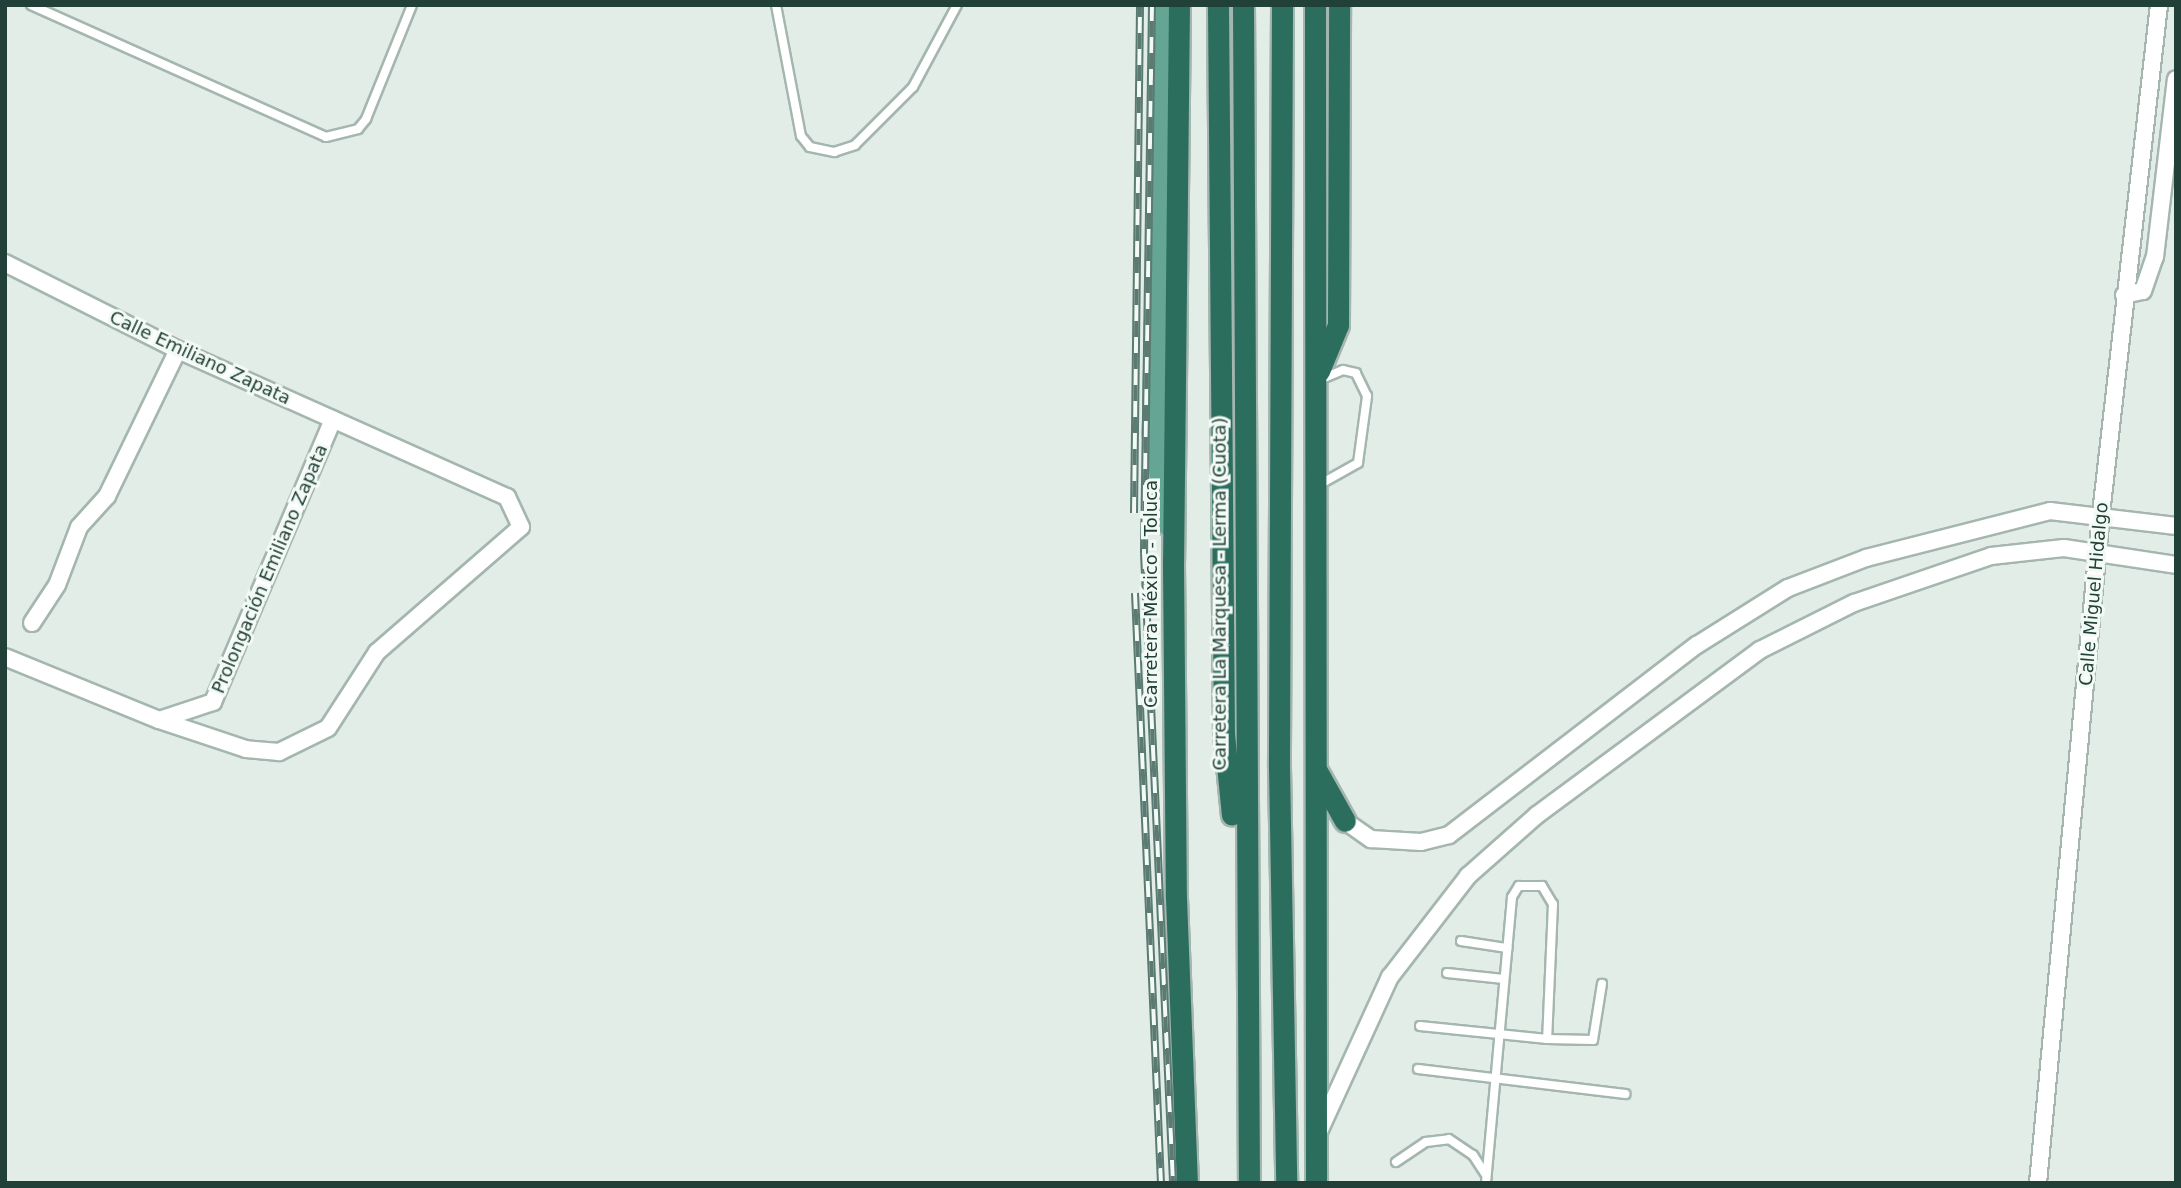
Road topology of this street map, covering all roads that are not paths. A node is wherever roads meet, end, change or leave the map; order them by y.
1 (31, 5) edge
2 (412, 5) edge
3 (776, 5) edge
4 (957, 5) edge
5 (1162, 5) edge
6 (1180, 5) edge
7 (1218, 5) edge
8 (1243, 5) edge
9 (1282, 5) edge
10 (1315, 5) edge
11 (1339, 5) edge
12 (2159, 5) edge
13 (2176, 79) edge
14 (5, 264) edge
15 (2124, 295) junction
16 (178, 350) junction
17 (1315, 382) junction
18 (333, 419) junction
19 (1317, 486) junction
20 (2101, 514) junction
21 (2176, 526) edge
22 (2098, 553) junction
23 (1173, 564) junction
24 (2176, 565) edge
25 (32, 623) dead end
26 (5, 657) edge
27 (159, 720) junction
28 (1315, 768) junction
29 (1345, 821) joint
30 (1243, 933) junction
31 (1461, 941) dead end
32 (1507, 948) junction
33 (1447, 973) dead end
34 (1504, 979) junction
35 (1602, 985) dead end
36 (1420, 1026) dead end
37 (1499, 1034) junction
38 (1547, 1039) junction
39 (1418, 1069) dead end
40 (1495, 1077) junction
41 (1626, 1094) dead end
42 (1315, 1143) junction
43 (1396, 1162) dead end
44 (1486, 1179) edge
45 (1187, 1183) edge
46 (1249, 1183) edge
47 (1286, 1183) edge
48 (1316, 1183) edge
49 (2038, 1183) edge

1 - 2 lane
3 - 4 lane
5 - 23 main road
6 - 23 highway, Carretera México - Toluca
7 - 30 highway
8 - 30 highway, Carretera La Marquesa - Lerma (Cuota)
9 - 47 highway
10 - 17 highway
11 - 17 highway
12 - 15 street, Calle Miguel Hidalgo
13 - 15 street
14 - 16 street, Calle Emiliano Zapata
15 - 20 street, Calle Miguel Hidalgo
16 - 18 street, Calle Emiliano Zapata
16 - 25 street
17 - 19 highway
17 - 19 lane
18 - 27 street, Prolongación Emiliano Zapata
18 - 27 street, Calle Emiliano Zapata
19 - 28 highway
20 - 21 street
20 - 22 street, Calle Miguel Hidalgo
20 - 29 street
22 - 24 street
22 - 42 street
22 - 49 street, Calle Miguel Hidalgo
23 - 45 highway, Carretera México - Toluca
26 - 27 street
28 - 29 highway
28 - 42 highway
30 - 46 highway, Carretera La Marquesa - Lerma (Cuota)
31 - 32 lane
32 - 34 lane
32 - 38 lane
33 - 34 lane
34 - 37 lane
35 - 38 lane
36 - 37 lane
37 - 38 lane
37 - 40 lane
39 - 40 lane
40 - 41 lane
40 - 44 lane
42 - 48 highway
43 - 44 lane

